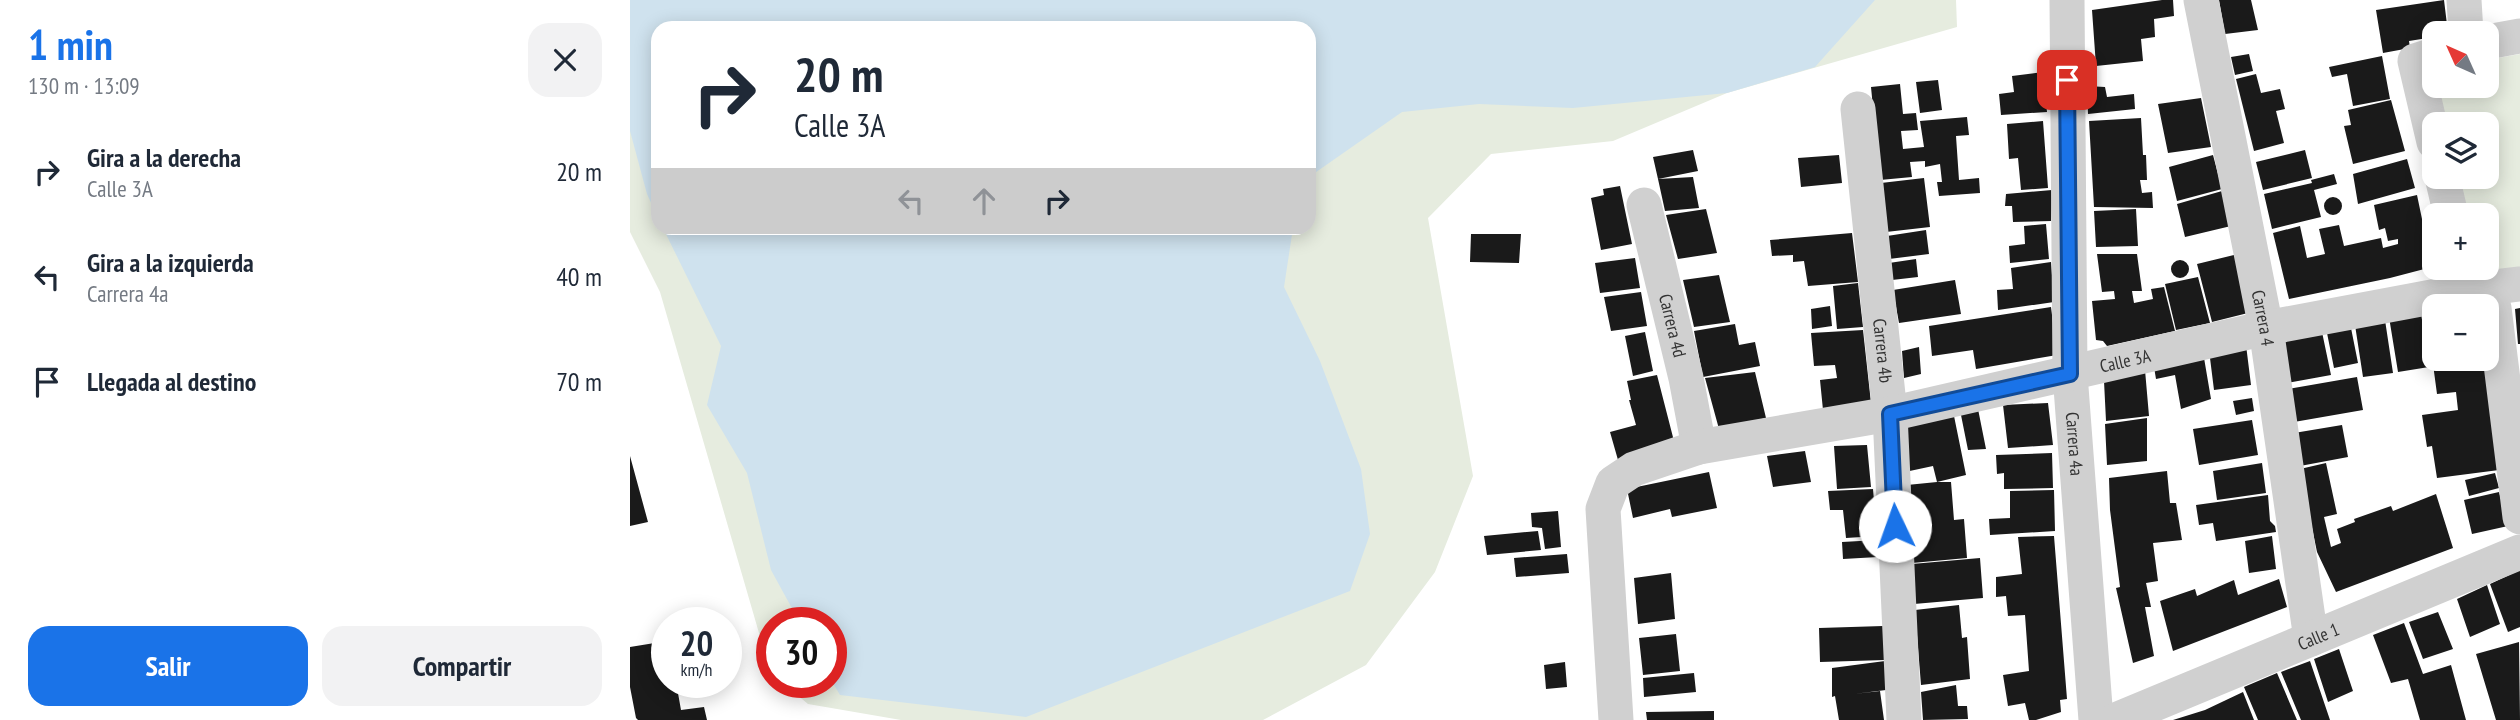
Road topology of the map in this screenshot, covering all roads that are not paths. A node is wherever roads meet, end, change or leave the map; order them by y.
1 (2067, 0) edge
2 (2201, 0) edge
3 (2463, 0) edge
4 (2465, 21) edge
5 (2520, 36) edge
6 (2499, 40) edge
7 (1858, 109) dead end
8 (1644, 205) dead end
9 (2462, 280) edge
10 (2467, 280) edge
11 (2477, 280) edge
12 (2520, 284) edge
13 (2266, 328) junction
14 (2070, 374) junction
15 (1890, 414) junction
16 (1699, 447) junction
17 (2520, 517) edge
18 (2520, 552) edge
19 (2311, 639) junction
20 (1616, 720) edge
21 (1904, 720) edge
22 (2096, 720) edge
23 (2116, 720) edge

1 - 14 street, Carrera 4a
2 - 13 street, Carrera 4
3 - 4 street
5 - 6 street
7 - 15 street, Carrera 4b
8 - 16 street, Carrera 4d
9 - 13 street, Calle 3A
10 - 17 street
11 - 12 street, Calle 3A
13 - 14 street, Calle 3A
13 - 19 street, Carrera 4
14 - 15 street, Calle 3A
14 - 22 street, Carrera 4a
15 - 16 street, Calle 3A
15 - 21 street, Carrera 4b
16 - 20 street, Calle 3A
18 - 19 street, Calle 1
19 - 23 street, Calle 1

